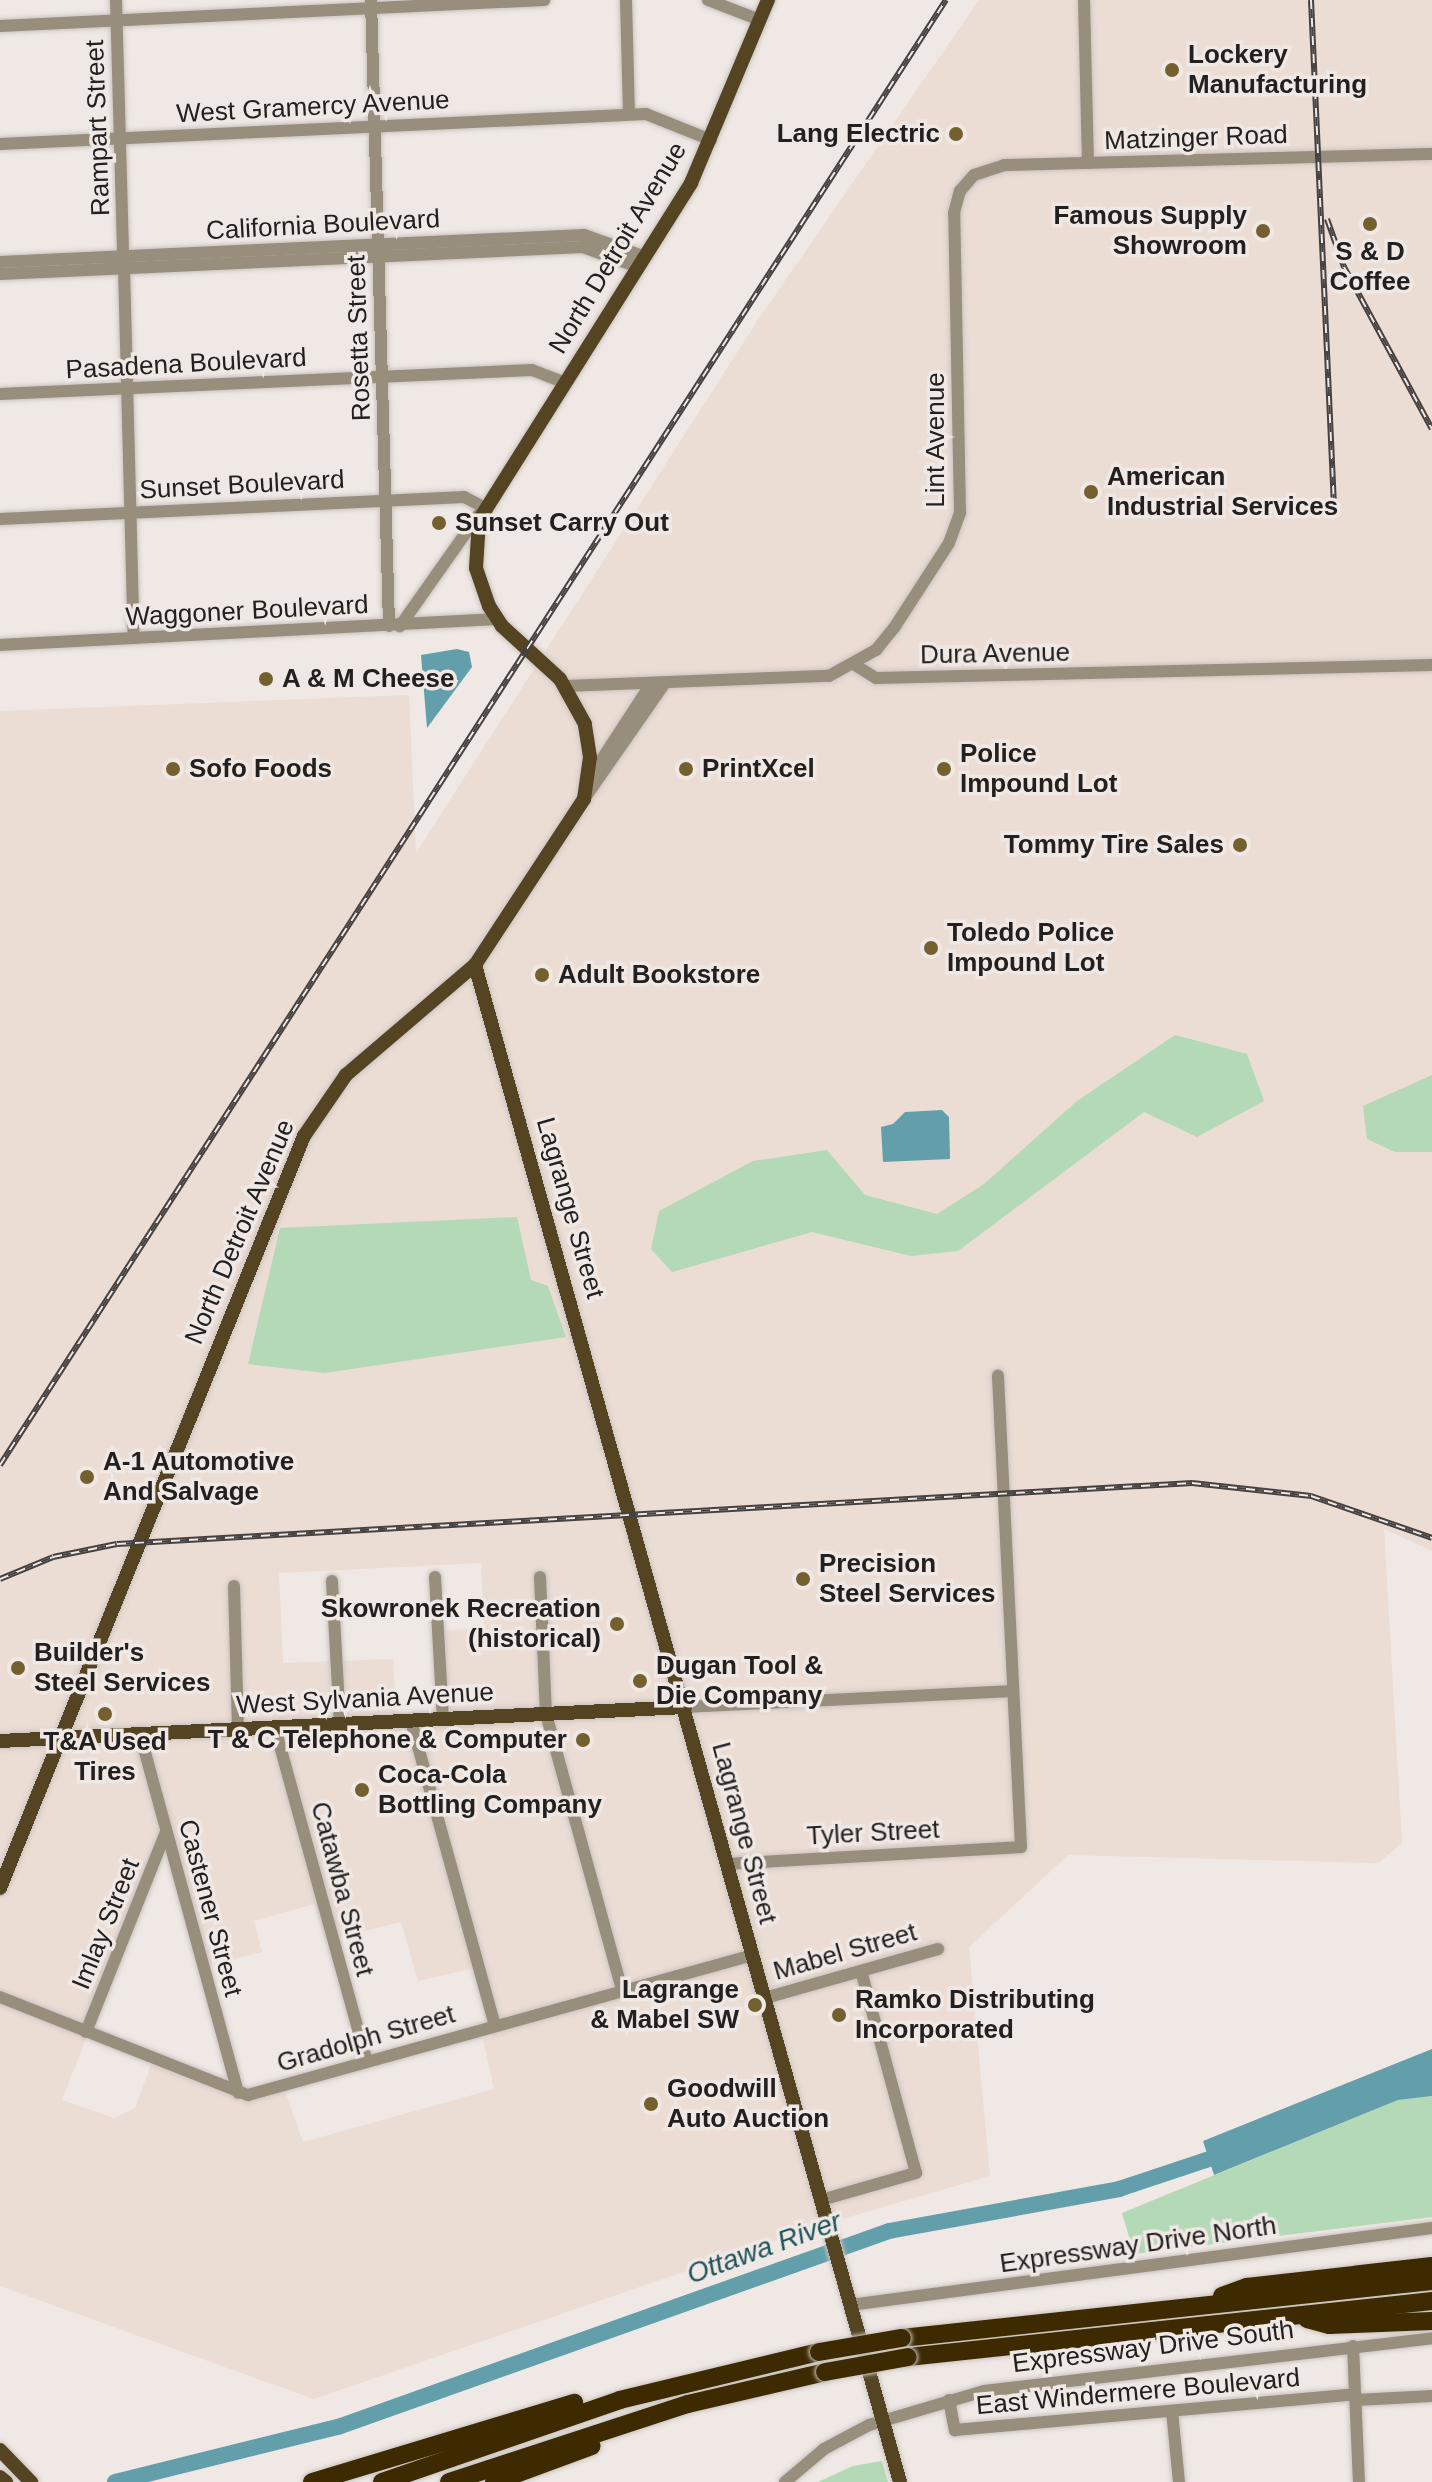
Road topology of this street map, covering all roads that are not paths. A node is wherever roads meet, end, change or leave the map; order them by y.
1 (116, 0) edge
2 (544, 0) edge
3 (626, 0) edge
4 (708, 0) edge
5 (768, 0) edge
6 (1084, 0) edge
7 (371, 4) edge
8 (117, 20) junction
9 (760, 20) junction
10 (0, 26) edge
11 (629, 114) junction
12 (375, 126) junction
13 (120, 138) junction
14 (711, 140) junction
15 (0, 144) edge
16 (1432, 154) edge
17 (1088, 163) junction
18 (966, 182) joint
19 (378, 250) junction
20 (0, 262) edge
21 (124, 262) junction
22 (642, 262) junction
23 (0, 274) edge
24 (382, 377) junction
25 (563, 382) junction
26 (128, 388) junction
27 (0, 394) edge
28 (387, 500) junction
29 (484, 507) junction
30 (130, 513) junction
31 (0, 519) edge
32 (496, 619) junction
33 (395, 626) junction
34 (134, 638) junction
35 (0, 645) edge
36 (855, 665) junction
37 (1432, 665) edge
38 (658, 684) junction
39 (565, 686) junction
40 (587, 782) junction
41 (584, 799) junction
42 (475, 965) junction
43 (998, 1376) dead end
44 (435, 1577) dead end
45 (540, 1577) dead end
46 (332, 1581) dead end
47 (234, 1586) dead end
48 (1013, 1691) junction
49 (685, 1707) junction
50 (546, 1714) junction
51 (443, 1719) junction
52 (411, 1721) junction
53 (340, 1724) junction
54 (275, 1728) junction
55 (238, 1730) junction
56 (140, 1734) junction
57 (59, 1738) junction
58 (0, 1741) edge
59 (166, 1832) junction
60 (727, 1864) junction
61 (0, 1887) edge
62 (938, 1949) dead end
63 (753, 1955) junction
64 (861, 1971) junction
65 (622, 1990) junction
66 (0, 1997) edge
67 (765, 1998) junction
68 (495, 2026) junction
69 (86, 2032) junction
70 (367, 2062) junction
71 (238, 2093) junction
72 (821, 2200) junction
73 (1432, 2228) edge
74 (1432, 2266) edge
75 (1432, 2281) edge
76 (1432, 2301) edge
77 (1201, 2304) junction
78 (850, 2305) junction
79 (1296, 2316) junction
80 (1432, 2321) edge
81 (1432, 2338) edge
82 (1353, 2346) junction
83 (1432, 2396) edge
84 (1355, 2397) junction
85 (620, 2400) junction
86 (949, 2400) junction
87 (688, 2404) junction
88 (1172, 2411) junction
89 (882, 2419) junction
90 (0, 2450) edge
91 (0, 2477) edge
92 (26, 2477) edge
93 (6, 2482) edge
94 (312, 2482) edge
95 (382, 2482) edge
96 (449, 2482) edge
97 (494, 2482) edge
98 (785, 2482) edge
99 (900, 2482) edge
100 (1179, 2482) edge
101 (1359, 2482) edge

1 - 8 street, Rampart Street
2 - 7 street
3 - 11 street
4 - 9 street
5 - 9 main road, North Detroit Avenue
6 - 17 street
7 - 8 street
7 - 12 street, Rosetta Street
8 - 10 street
8 - 13 street, Rampart Street
9 - 14 main road, North Detroit Avenue
11 - 12 street, West Gramercy Avenue
11 - 14 street, West Gramercy Avenue
12 - 13 street, West Gramercy Avenue
12 - 19 street, Rosetta Street
13 - 15 street, West Gramercy Avenue
13 - 21 street, Rampart Street
14 - 22 main road, North Detroit Avenue
16 - 17 street, Matzinger Road
17 - 18 street, Matzinger Road
18 - 36 street, Lint Avenue
19 - 21 street, California Boulevard
19 - 22 street, California Boulevard
19 - 24 street, Rosetta Street
20 - 21 street, California Boulevard
21 - 23 street, California Boulevard
21 - 26 street, Rampart Street
22 - 25 main road, North Detroit Avenue
24 - 25 street, Pasadena Boulevard
24 - 26 street, Pasadena Boulevard
24 - 28 street, Rosetta Street
25 - 29 main road, North Detroit Avenue
26 - 27 street, Pasadena Boulevard
26 - 30 street, Rampart Street
28 - 29 street, Sunset Boulevard
28 - 30 street, Sunset Boulevard
28 - 33 street, Rosetta Street
29 - 32 main road, North Detroit Avenue
29 - 33 street, North Detroit Avenue
30 - 31 street, Sunset Boulevard
30 - 34 street, Rampart Street
32 - 33 street, Waggoner Boulevard
32 - 39 main road, North Detroit Avenue
33 - 34 street, Waggoner Boulevard
34 - 35 street, Waggoner Boulevard
36 - 37 street, Dura Avenue
36 - 38 street
38 - 39 street
38 - 40 street
38 - 41 street
39 - 40 main road, North Detroit Avenue
40 - 41 main road, North Detroit Avenue
41 - 42 main road, North Detroit Avenue
42 - 49 main road, Lagrange Street
42 - 57 main road, North Detroit Avenue
43 - 48 street
44 - 51 street
45 - 50 street
46 - 53 street
47 - 55 street
48 - 49 street
48 - 60 street, Tyler Street
49 - 50 main road, West Sylvania Avenue
49 - 60 main road, Lagrange Street
50 - 51 main road, West Sylvania Avenue
50 - 65 street
51 - 52 main road, West Sylvania Avenue
52 - 53 main road, West Sylvania Avenue
52 - 68 street
53 - 54 main road, West Sylvania Avenue
54 - 55 main road, West Sylvania Avenue
54 - 70 street, Catawba Street
55 - 56 main road, West Sylvania Avenue
56 - 57 main road, West Sylvania Avenue
56 - 59 street, Castener Street
57 - 58 main road, West Sylvania Avenue
57 - 61 main road, North Detroit Avenue
59 - 69 street, Imlay Street
59 - 71 street, Castener Street
60 - 63 main road, Lagrange Street
62 - 64 street, Mabel Street
63 - 65 street, Gradolph Street
63 - 67 main road, Lagrange Street
64 - 67 street, Mabel Street
64 - 72 street
65 - 68 street, Gradolph Street
66 - 69 street
67 - 72 main road, Lagrange Street
68 - 70 street, Gradolph Street
69 - 71 street
70 - 71 street, Gradolph Street
72 - 78 main road, Lagrange Street
73 - 78 street, Expressway Drive North
74 - 77 highway
75 - 77 highway
76 - 79 highway
77 - 85 highway, bridge
78 - 89 main road, Lagrange Street
79 - 80 highway
79 - 87 highway, bridge
81 - 82 street, Expressway Drive South
82 - 84 street
82 - 86 street, Expressway Drive South
83 - 84 street, East Windermere Boulevard
84 - 88 street, East Windermere Boulevard
84 - 101 street
85 - 94 highway
85 - 95 highway
86 - 88 street, East Windermere Boulevard
86 - 89 street, Expressway Drive South
87 - 96 highway
87 - 97 highway
88 - 100 street
89 - 98 street, Expressway Drive South
89 - 99 main road, Lagrange Street
90 - 92 main road
91 - 93 main road

